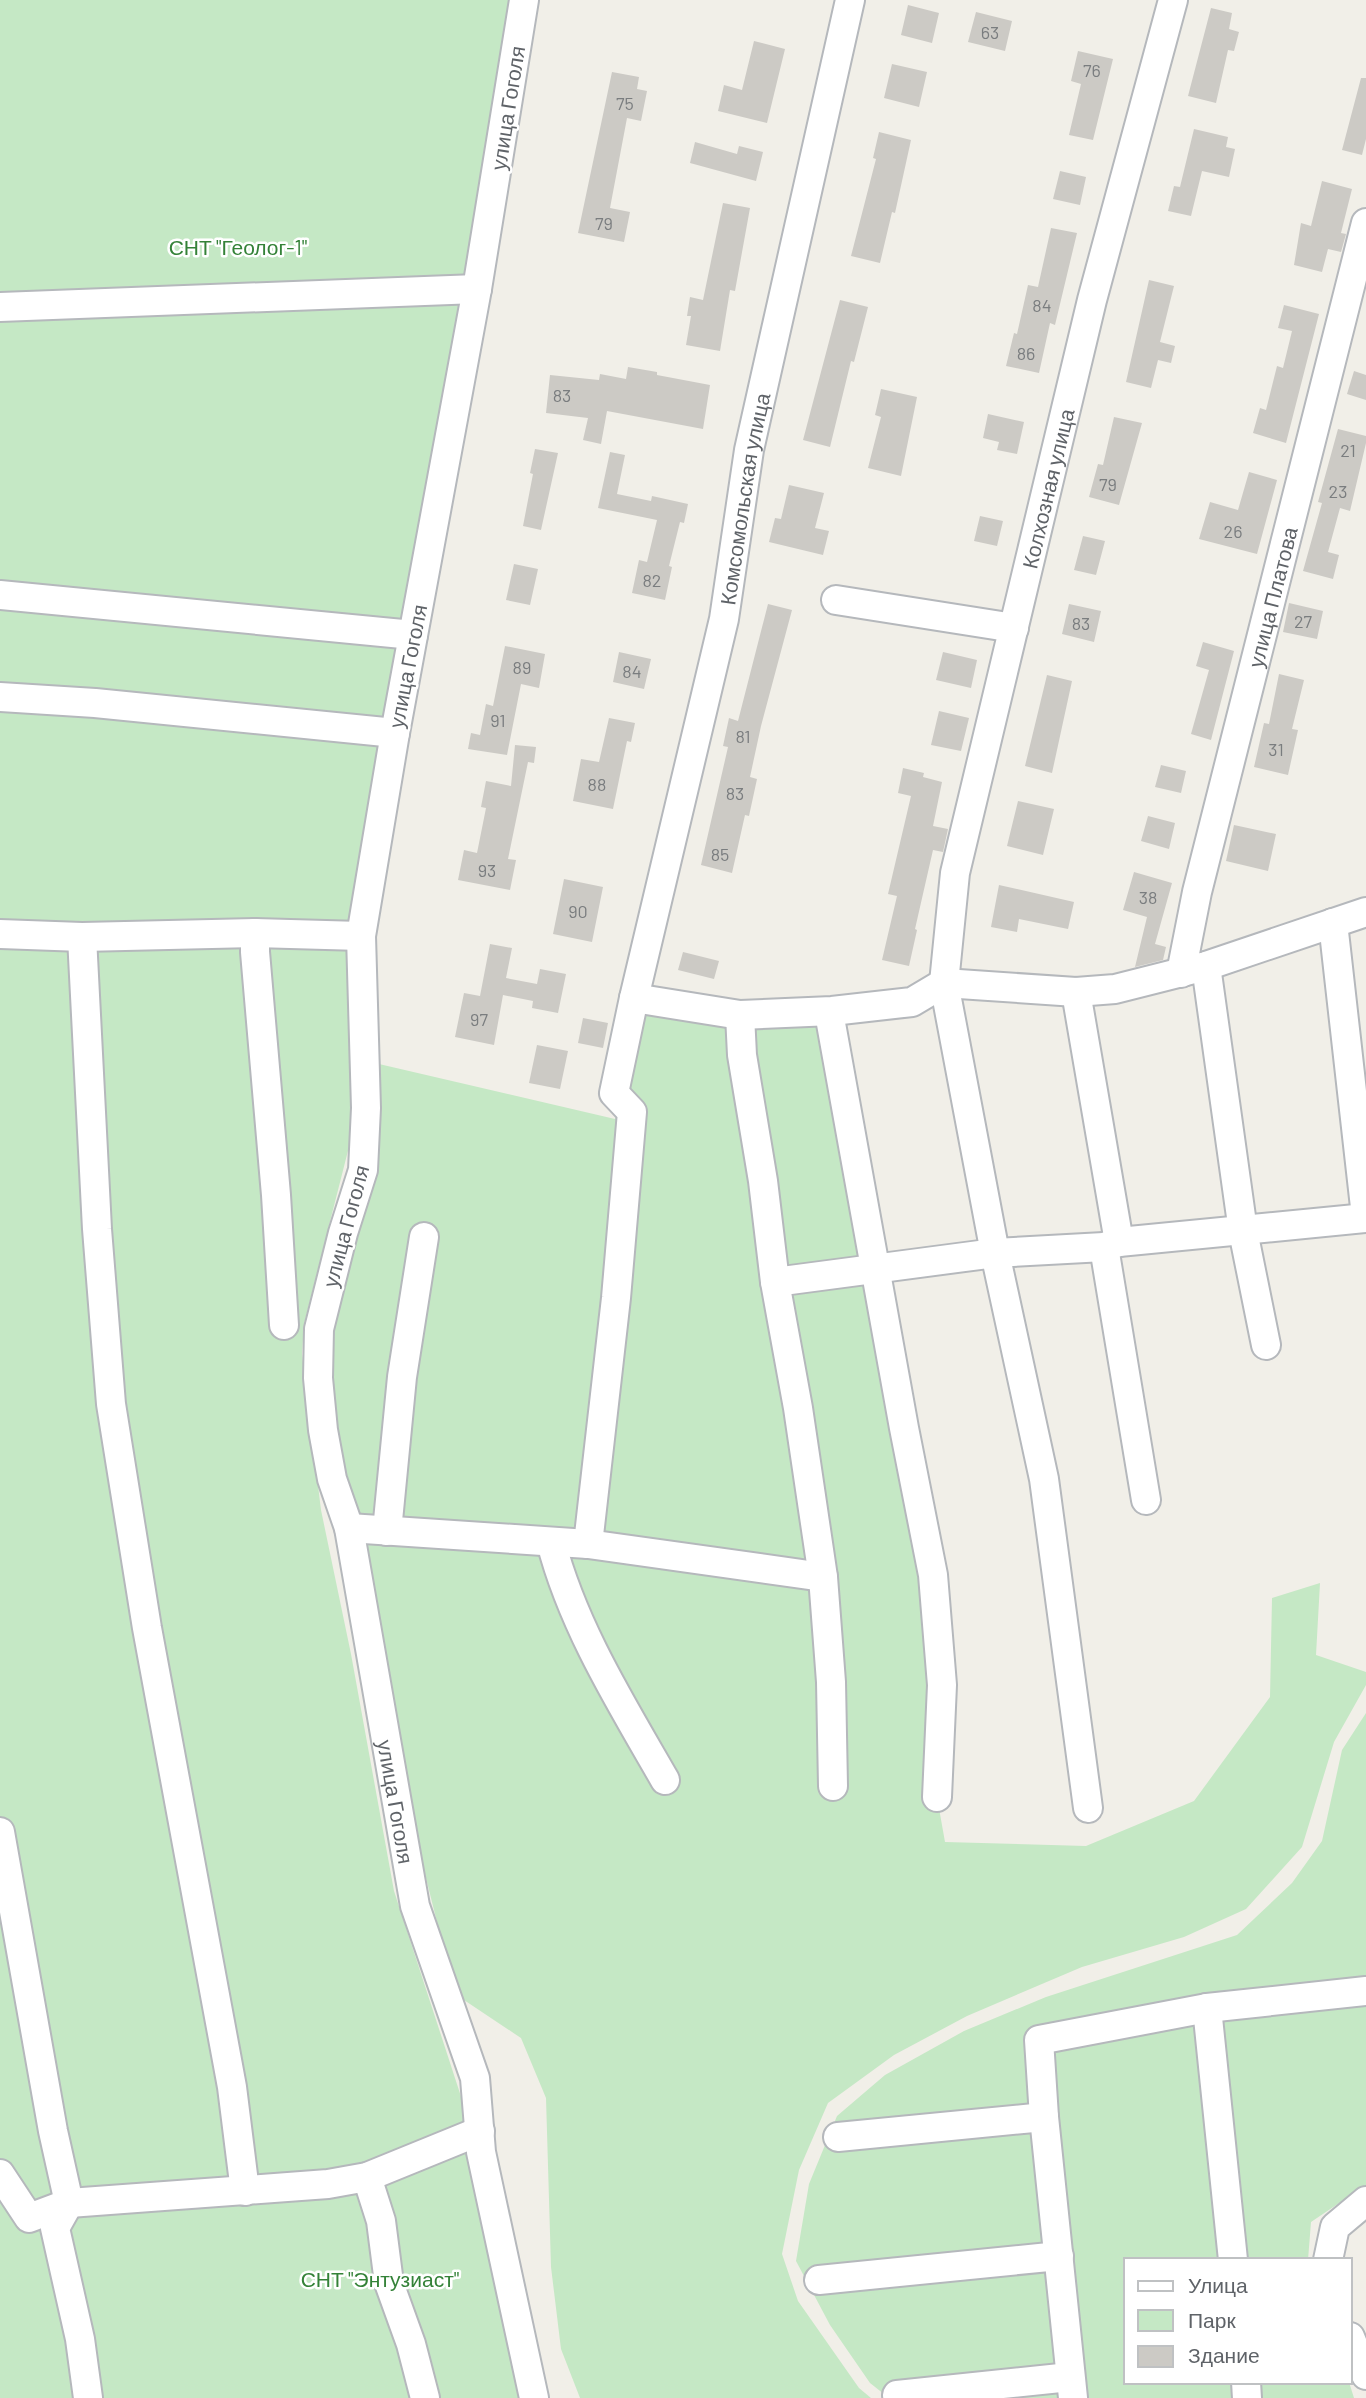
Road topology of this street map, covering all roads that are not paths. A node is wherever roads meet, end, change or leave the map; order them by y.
1 (524, 0) edge
2 (850, 0) edge
3 (1173, 0) edge
4 (1366, 223) edge
5 (477, 289) junction
6 (0, 307) edge
7 (0, 595) edge
8 (836, 600) dead end
9 (1014, 628) junction
10 (413, 635) junction
11 (0, 696) edge
12 (395, 733) junction
13 (1366, 912) edge
14 (1332, 923) junction
15 (255, 933) junction
16 (0, 934) edge
17 (361, 936) junction
18 (82, 937) junction
19 (1194, 970) junction
20 (944, 983) junction
21 (1076, 992) junction
22 (634, 998) junction
23 (740, 1015) junction
24 (830, 1018) dead end
25 (1366, 1217) edge
26 (1243, 1231) junction
27 (424, 1237) dead end
28 (1111, 1245) junction
29 (995, 1253) junction
30 (875, 1270) junction
31 (775, 1282) junction
32 (284, 1325) dead end
33 (1266, 1345) dead end
34 (1146, 1500) dead end
35 (349, 1528) junction
36 (387, 1531) junction
37 (551, 1542) junction
38 (588, 1544) junction
39 (822, 1577) junction
40 (665, 1780) dead end
41 (833, 1786) dead end
42 (937, 1797) dead end
43 (1088, 1808) dead end
44 (0, 1832) edge
45 (1366, 1991) edge
46 (1207, 2008) junction
47 (1044, 2117) junction
48 (480, 2131) junction
49 (838, 2137) dead end
50 (0, 2174) edge
51 (367, 2177) junction
52 (245, 2191) junction
53 (1366, 2201) edge
54 (69, 2203) junction
55 (1059, 2256) junction
56 (1233, 2258) edge
57 (1328, 2258) edge
58 (819, 2280) dead end
59 (1352, 2342) edge
60 (1366, 2375) edge
61 (1072, 2388) edge
62 (897, 2395) dead end
63 (88, 2398) edge
64 (425, 2398) edge
65 (534, 2398) edge

1 - 5 street, улица Гоголя
2 - 22 street, Комсомольская улица
3 - 9 street, Колхозная улица
4 - 19 street, улица Платова
5 - 6 street
5 - 10 street, улица Гоголя
7 - 10 street
8 - 9 street
9 - 20 street, Колхозная улица
10 - 12 street, улица Гоголя
11 - 12 street
12 - 17 street, улица Гоголя
13 - 14 street
14 - 19 street
14 - 25 street
15 - 17 street
15 - 18 street
15 - 32 street
16 - 18 street
17 - 35 street, улица Гоголя
18 - 52 street
19 - 21 street
19 - 26 street, улица Платова
20 - 21 street
20 - 23 street
20 - 29 street, Колхозная улица
21 - 28 street
22 - 23 street
22 - 38 street, Комсомольская улица
23 - 31 street
24 - 30 street
25 - 26 street
26 - 28 street
26 - 33 street, улица Платова
27 - 36 street
28 - 29 street
28 - 34 street
29 - 30 street
29 - 43 street, Колхозная улица
30 - 31 street
30 - 42 street
31 - 39 street
35 - 36 street
35 - 48 street, улица Гоголя
36 - 37 street
37 - 38 street
37 - 40 street
38 - 39 street
39 - 41 street
44 - 54 street
45 - 46 street
46 - 47 street
46 - 56 street
47 - 49 street
47 - 55 street
48 - 51 street
48 - 65 street, улица Гоголя
50 - 54 street
51 - 52 street
51 - 64 street
52 - 54 street
53 - 57 street
54 - 63 street
55 - 58 street
55 - 61 street
59 - 60 street
61 - 62 street

